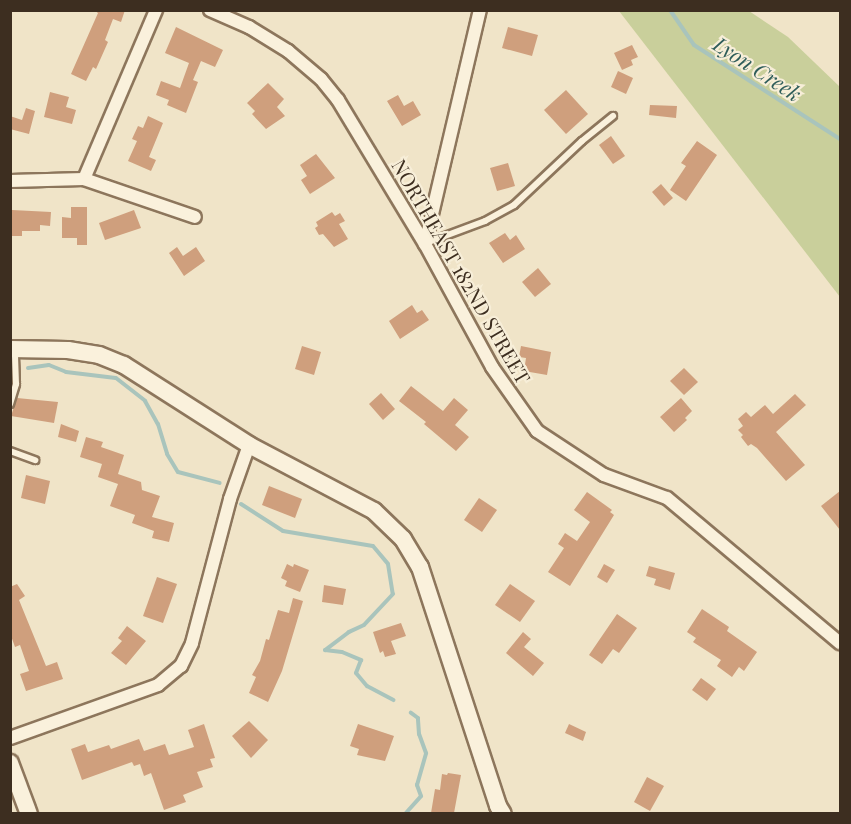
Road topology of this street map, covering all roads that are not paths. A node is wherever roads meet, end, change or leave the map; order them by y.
1 (156, 10) edge
2 (210, 10) edge
3 (480, 10) edge
4 (613, 116) dead end
5 (84, 179) junction
6 (10, 182) edge
7 (195, 217) dead end
8 (425, 244) junction
9 (12, 349) edge
10 (10, 404) edge
11 (249, 445) junction
12 (10, 451) edge
13 (35, 460) dead end
14 (840, 643) edge
15 (10, 738) edge
16 (10, 763) edge
17 (29, 813) edge
18 (503, 813) edge

1 - 5 street
2 - 8 street, NORTHEAST 182ND STREET
3 - 8 street
4 - 8 lane
5 - 6 street
5 - 7 street
8 - 14 street, NORTHEAST 182ND STREET
9 - 10 lane
9 - 11 street
11 - 15 street
11 - 18 street
12 - 13 lane
16 - 17 street

